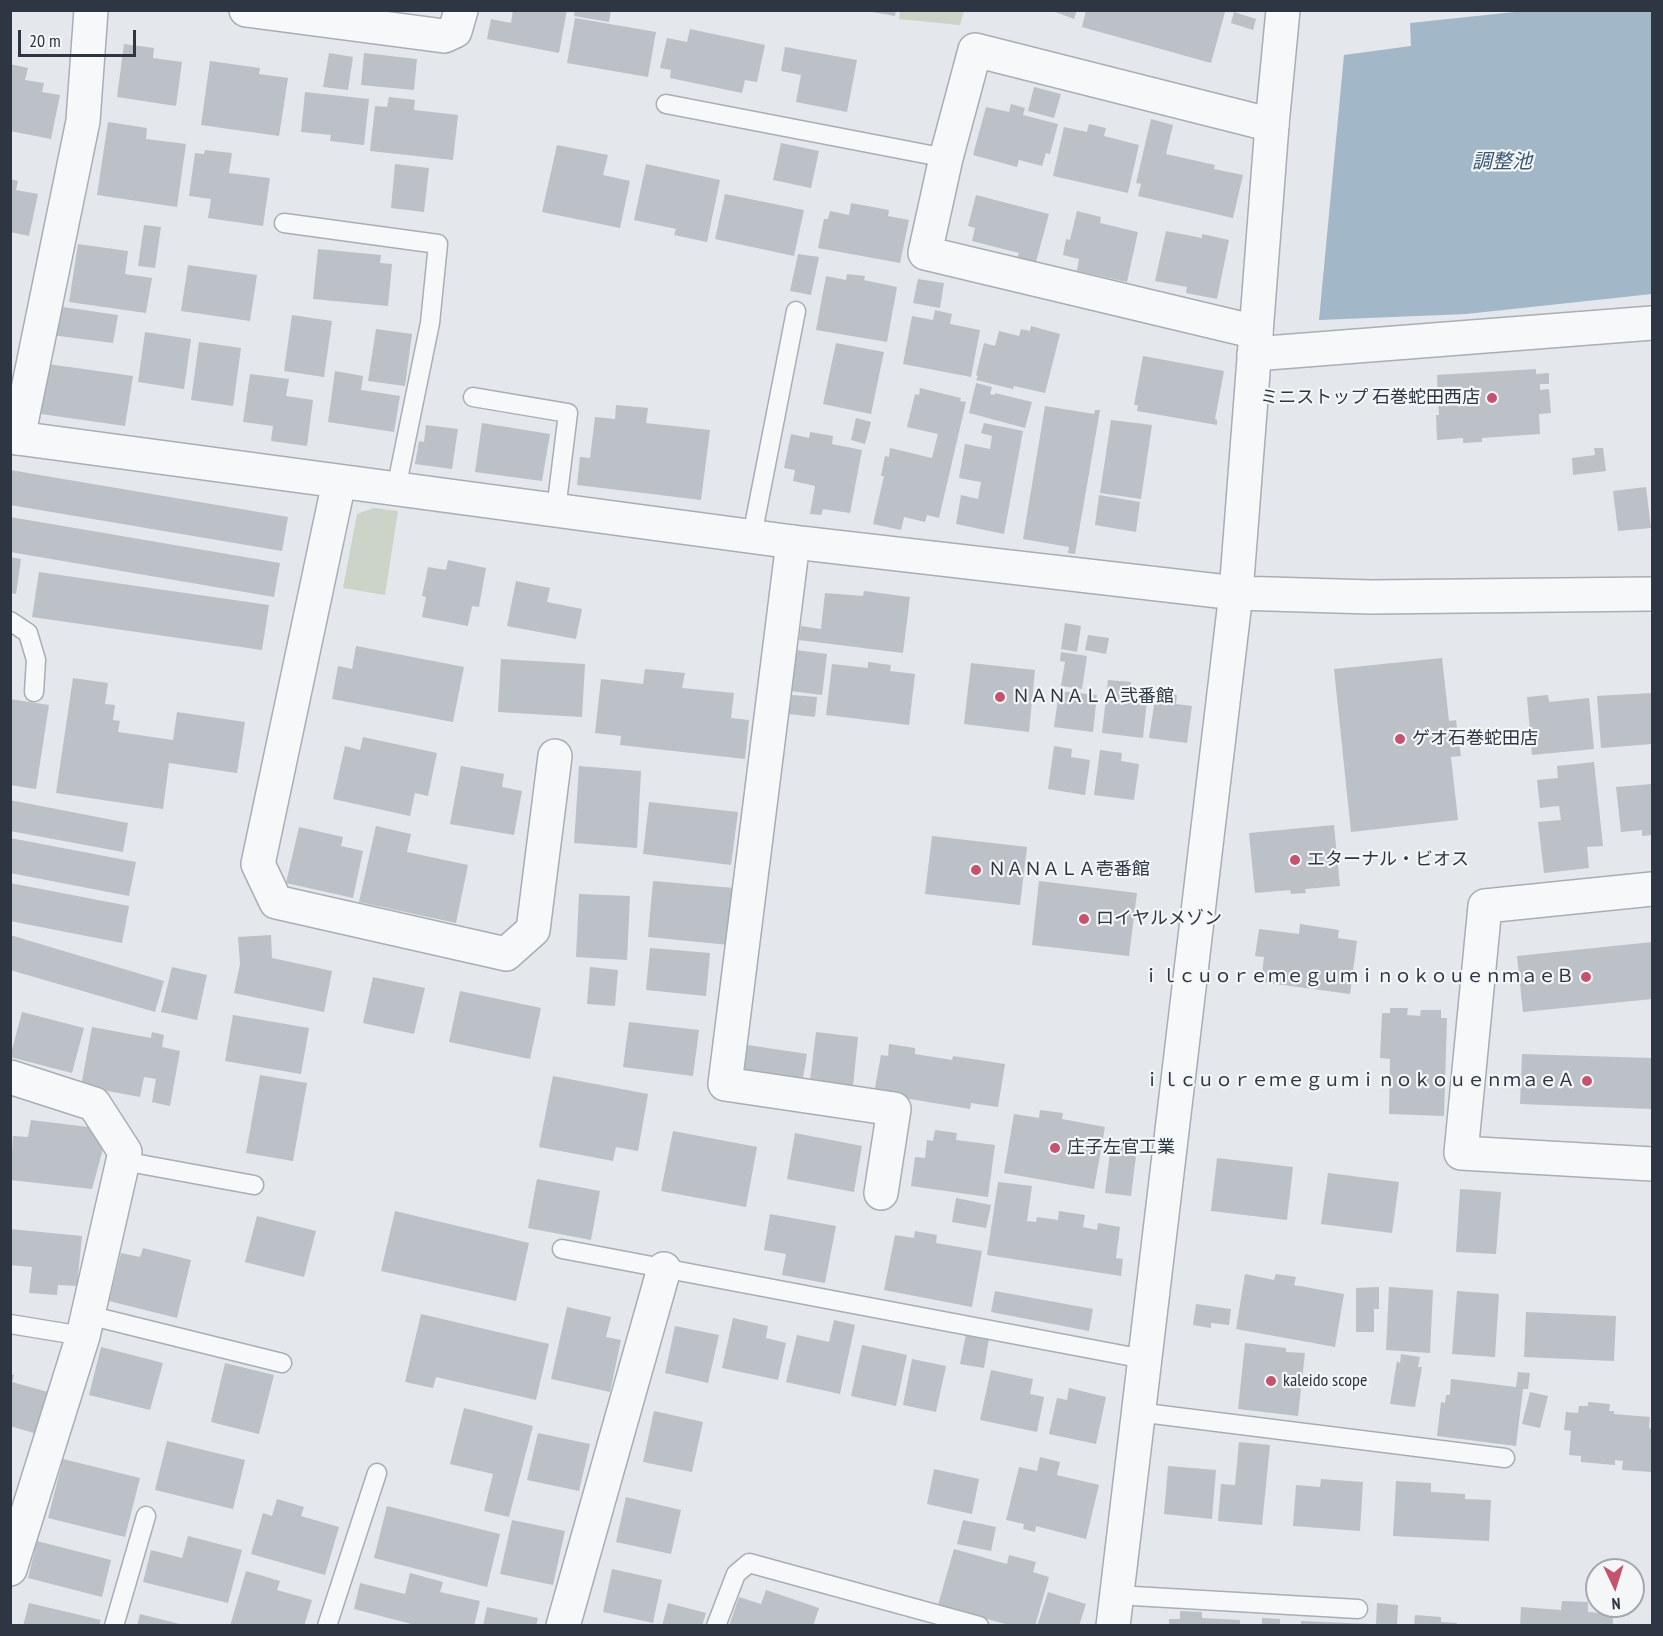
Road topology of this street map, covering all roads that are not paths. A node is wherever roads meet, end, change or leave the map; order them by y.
1 (246, 10) edge
2 (461, 10) edge
3 (1283, 10) edge
4 (90, 11) edge
5 (666, 104) dead end
6 (1272, 125) junction
7 (946, 158) junction
8 (284, 223) dead end
9 (796, 311) dead end
10 (1653, 323) edge
11 (1255, 343) junction
12 (473, 397) dead end
13 (14, 438) edge
14 (339, 482) junction
15 (396, 489) junction
16 (556, 510) junction
17 (752, 536) junction
18 (793, 542) junction
19 (1236, 593) junction
20 (1653, 594) edge
21 (10, 621) edge
22 (34, 692) dead end
23 (555, 756) dead end
24 (1653, 889) edge
25 (10, 1077) edge
26 (123, 1161) junction
27 (1653, 1164) edge
28 (254, 1185) dead end
29 (881, 1193) dead end
30 (562, 1250) dead end
31 (664, 1269) junction
32 (10, 1324) edge
33 (86, 1326) junction
34 (1144, 1359) junction
35 (282, 1363) dead end
36 (1137, 1412) junction
37 (1505, 1458) dead end
38 (376, 1473) dead end
39 (146, 1516) dead end
40 (10, 1569) edge
41 (1358, 1609) dead end
42 (1114, 1610) edge
43 (114, 1626) edge
44 (327, 1626) edge
45 (563, 1626) edge
46 (716, 1626) edge
47 (979, 1626) edge

1 - 2 street
3 - 6 street
4 - 13 street
5 - 7 lane
6 - 7 street
6 - 11 street
7 - 11 street
8 - 15 lane
9 - 17 lane
10 - 11 street
11 - 19 street
12 - 16 lane
13 - 14 street
14 - 15 street
14 - 23 street
15 - 16 street
16 - 17 street
17 - 18 street
18 - 19 street
18 - 29 street
19 - 20 street
19 - 34 street
21 - 22 lane
24 - 27 street
25 - 26 street
26 - 28 lane
26 - 33 street
30 - 31 lane
31 - 34 lane
31 - 45 street
32 - 33 lane
33 - 35 lane
33 - 40 street
34 - 36 street
36 - 37 lane
36 - 42 street
38 - 44 lane
39 - 43 lane
41 - 42 lane
46 - 47 lane

